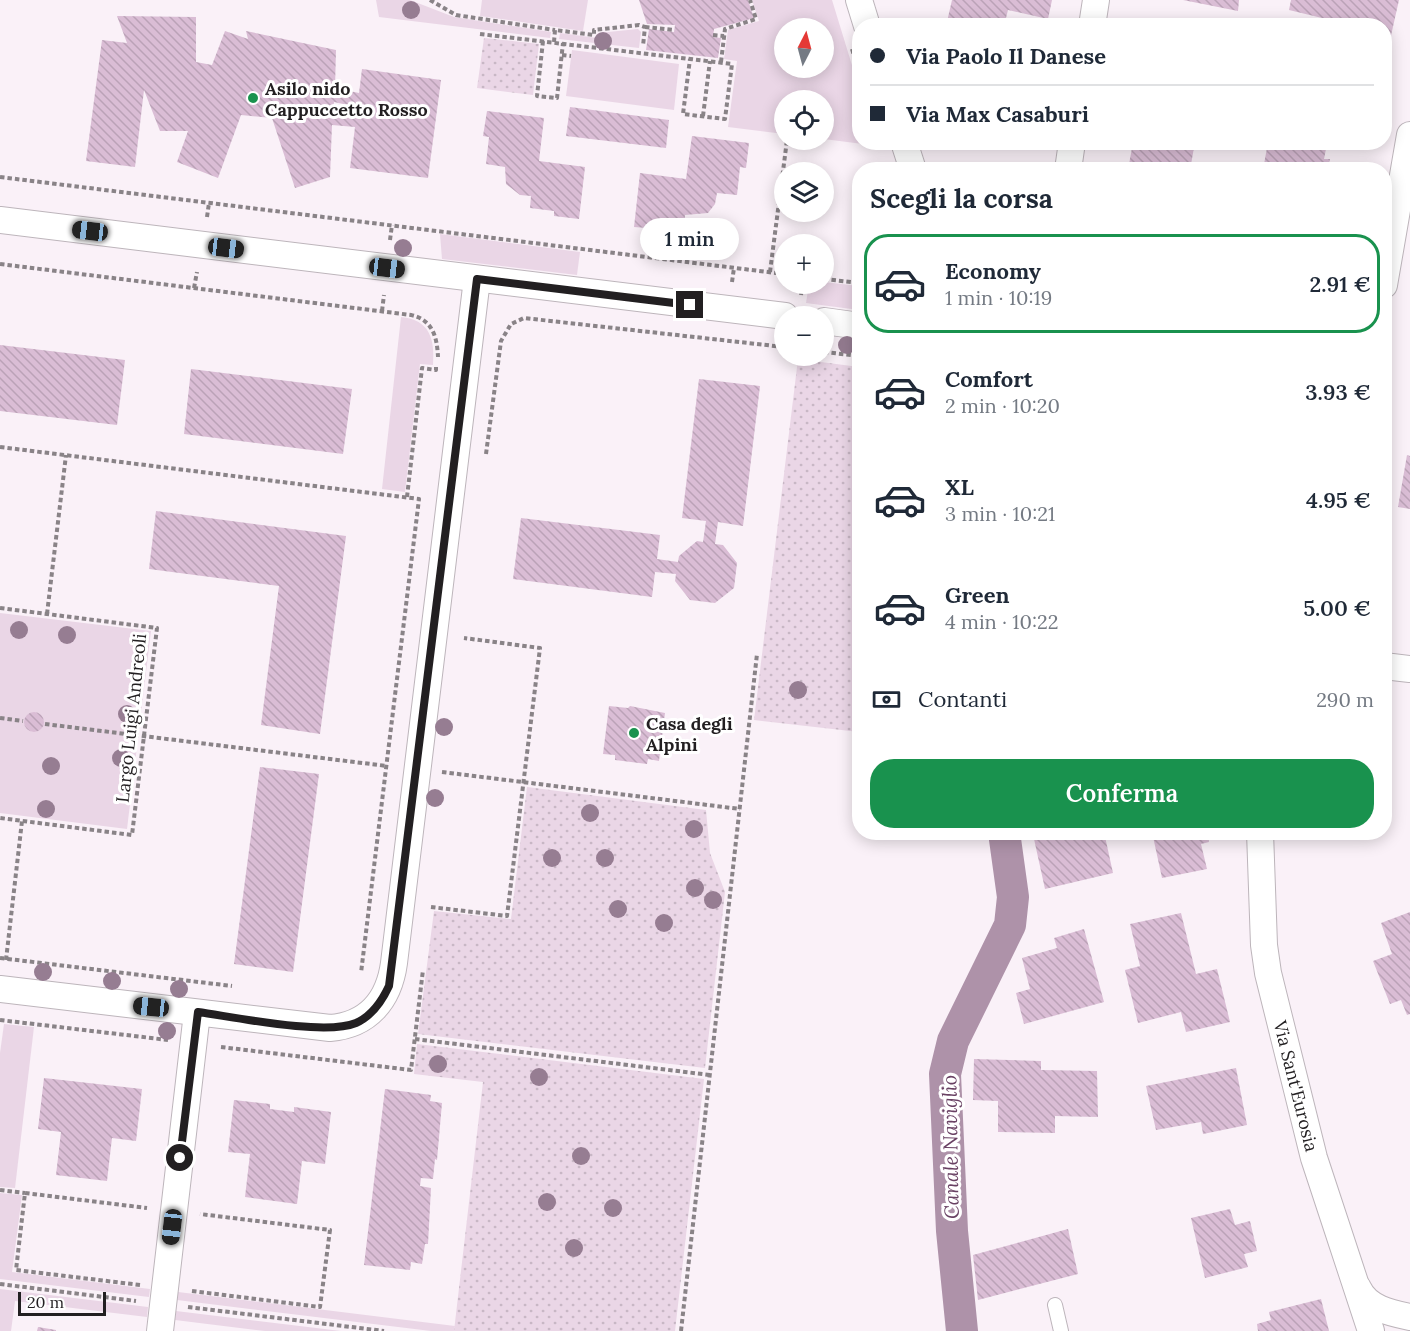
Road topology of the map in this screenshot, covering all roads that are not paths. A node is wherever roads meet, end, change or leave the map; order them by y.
1 (859, 0) edge
2 (1096, 0) edge
3 (865, 18) edge
4 (1093, 18) edge
5 (1410, 135) edge
6 (0, 220) edge
7 (1392, 239) edge
8 (477, 279) junction
9 (774, 315) edge
10 (834, 322) edge
11 (852, 325) edge
12 (1392, 667) edge
13 (1410, 669) edge
14 (1260, 840) edge
15 (1, 989) edge
16 (198, 1012) junction
17 (1357, 1285) junction
18 (1055, 1305) dead end
19 (1410, 1317) edge
20 (1410, 1327) edge
21 (160, 1331) edge
22 (1061, 1331) edge
23 (1371, 1331) edge
24 (1406, 1331) edge

1 - 3 street
2 - 4 street
5 - 7 street
6 - 8 street
8 - 9 street
8 - 16 street
10 - 11 street
12 - 13 street
14 - 17 street, Via Sant'Eurosia
15 - 16 street
16 - 21 street
17 - 19 street
17 - 23 street, Via Sant'Eurosia
18 - 22 lane
20 - 24 street

